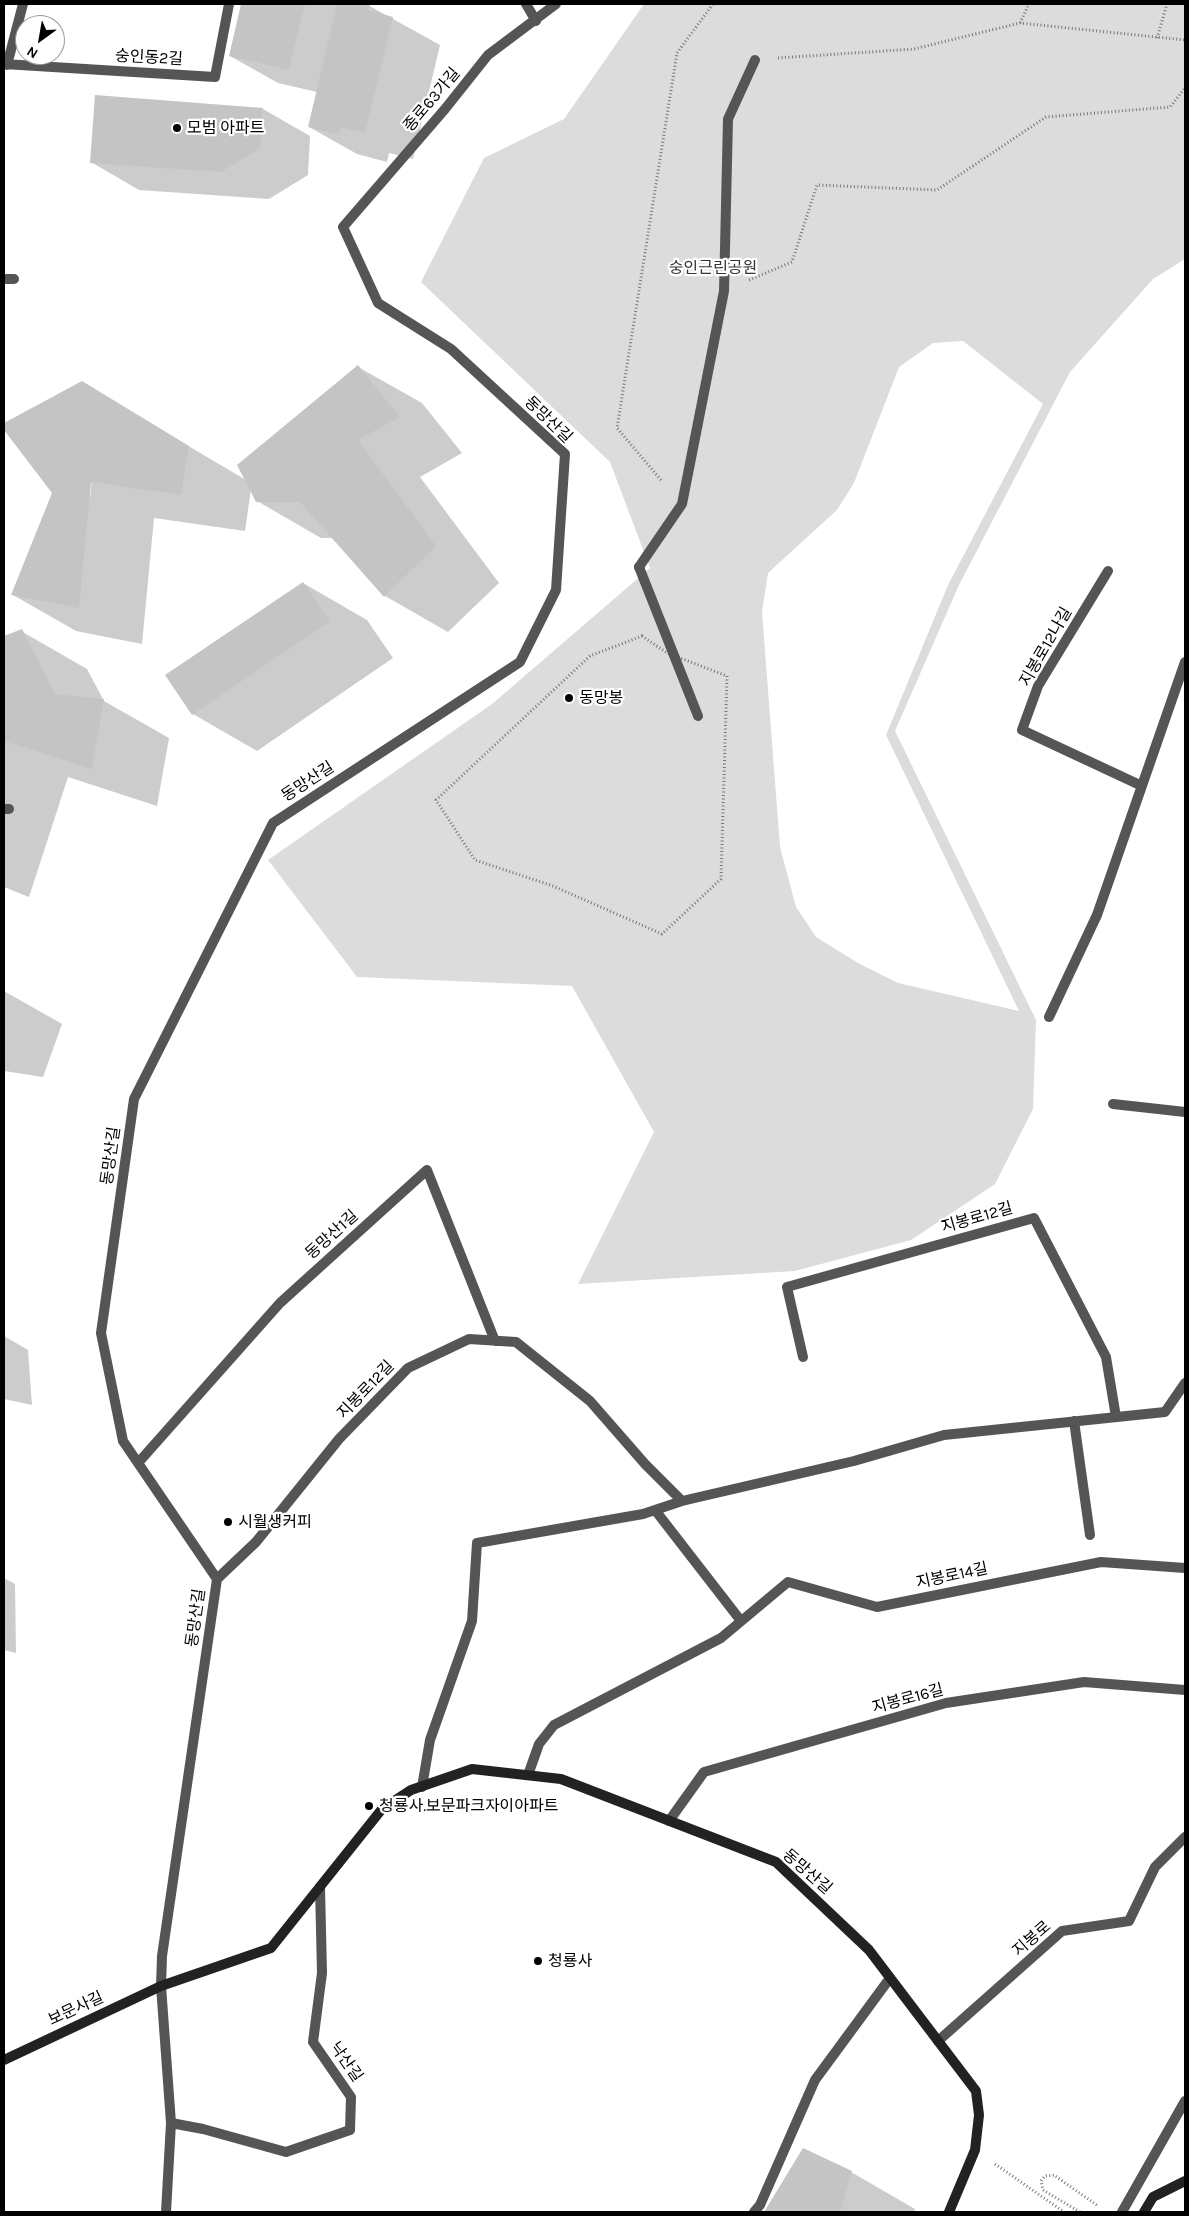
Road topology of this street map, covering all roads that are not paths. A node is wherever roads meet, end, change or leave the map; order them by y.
1 (23, 4) edge
2 (229, 4) edge
3 (526, 4) edge
4 (556, 4) edge
5 (536, 21) junction
6 (755, 60) road end
7 (5, 64) edge
8 (343, 227) joint
9 (1108, 571) dead end
10 (1185, 662) edge
11 (698, 716) dead end
12 (1142, 786) junction
13 (1049, 1017) dead end
14 (1113, 1104) dead end
15 (1185, 1112) edge
16 (496, 1341) junction
17 (803, 1357) dead end
18 (1185, 1383) edge
19 (1116, 1418) junction
20 (1074, 1421) junction
21 (138, 1463) junction
22 (682, 1502) junction
23 (655, 1510) junction
24 (1090, 1535) dead end
25 (1185, 1568) edge
26 (217, 1579) junction
27 (741, 1621) junction
28 (1185, 1690) edge
29 (528, 1775) junction
30 (422, 1787) junction
31 (669, 1821) junction
32 (1185, 1837) edge
33 (320, 1887) junction
34 (890, 1978) junction
35 (161, 1986) junction
36 (938, 2042) junction
37 (4, 2060) edge
38 (1185, 2101) edge
39 (171, 2123) junction
40 (1185, 2181) edge
41 (166, 2212) edge
42 (754, 2212) edge
43 (949, 2212) edge
44 (1122, 2212) edge
45 (1144, 2212) edge

1 - 7 street, 숭인동2길
2 - 7 street, 숭인동2길
3 - 5 street
4 - 5 street, 종로63가길
5 - 8 street, 종로63가길
6 - 11 street
8 - 21 street, 동망산길
9 - 12 street, 지봉로12나길
10 - 12 street
12 - 13 street
14 - 15 street
16 - 21 street, 동망산1길
16 - 22 street, 지봉로12길
16 - 26 street, 지봉로12길
17 - 19 street, 지봉로12길
18 - 19 street
19 - 20 street
20 - 22 street
20 - 24 street
21 - 26 street, 동망산길
22 - 23 street
23 - 27 street
23 - 30 street
25 - 27 street, 지봉로14길
26 - 35 street, 동망산길
27 - 29 street, 지봉로14길
28 - 31 street, 지봉로16길
29 - 30 street, 동망산길
29 - 31 street, 동망산길
30 - 33 street, 동망산길
31 - 34 street, 동망산길
32 - 36 street, 지봉로
33 - 35 street, 동망산길
33 - 39 street, 낙산길
34 - 36 street, 동망산길
34 - 42 street
35 - 37 street, 보문사길
35 - 39 street
36 - 43 street, 동망산길
38 - 44 street
39 - 41 street
40 - 45 street

